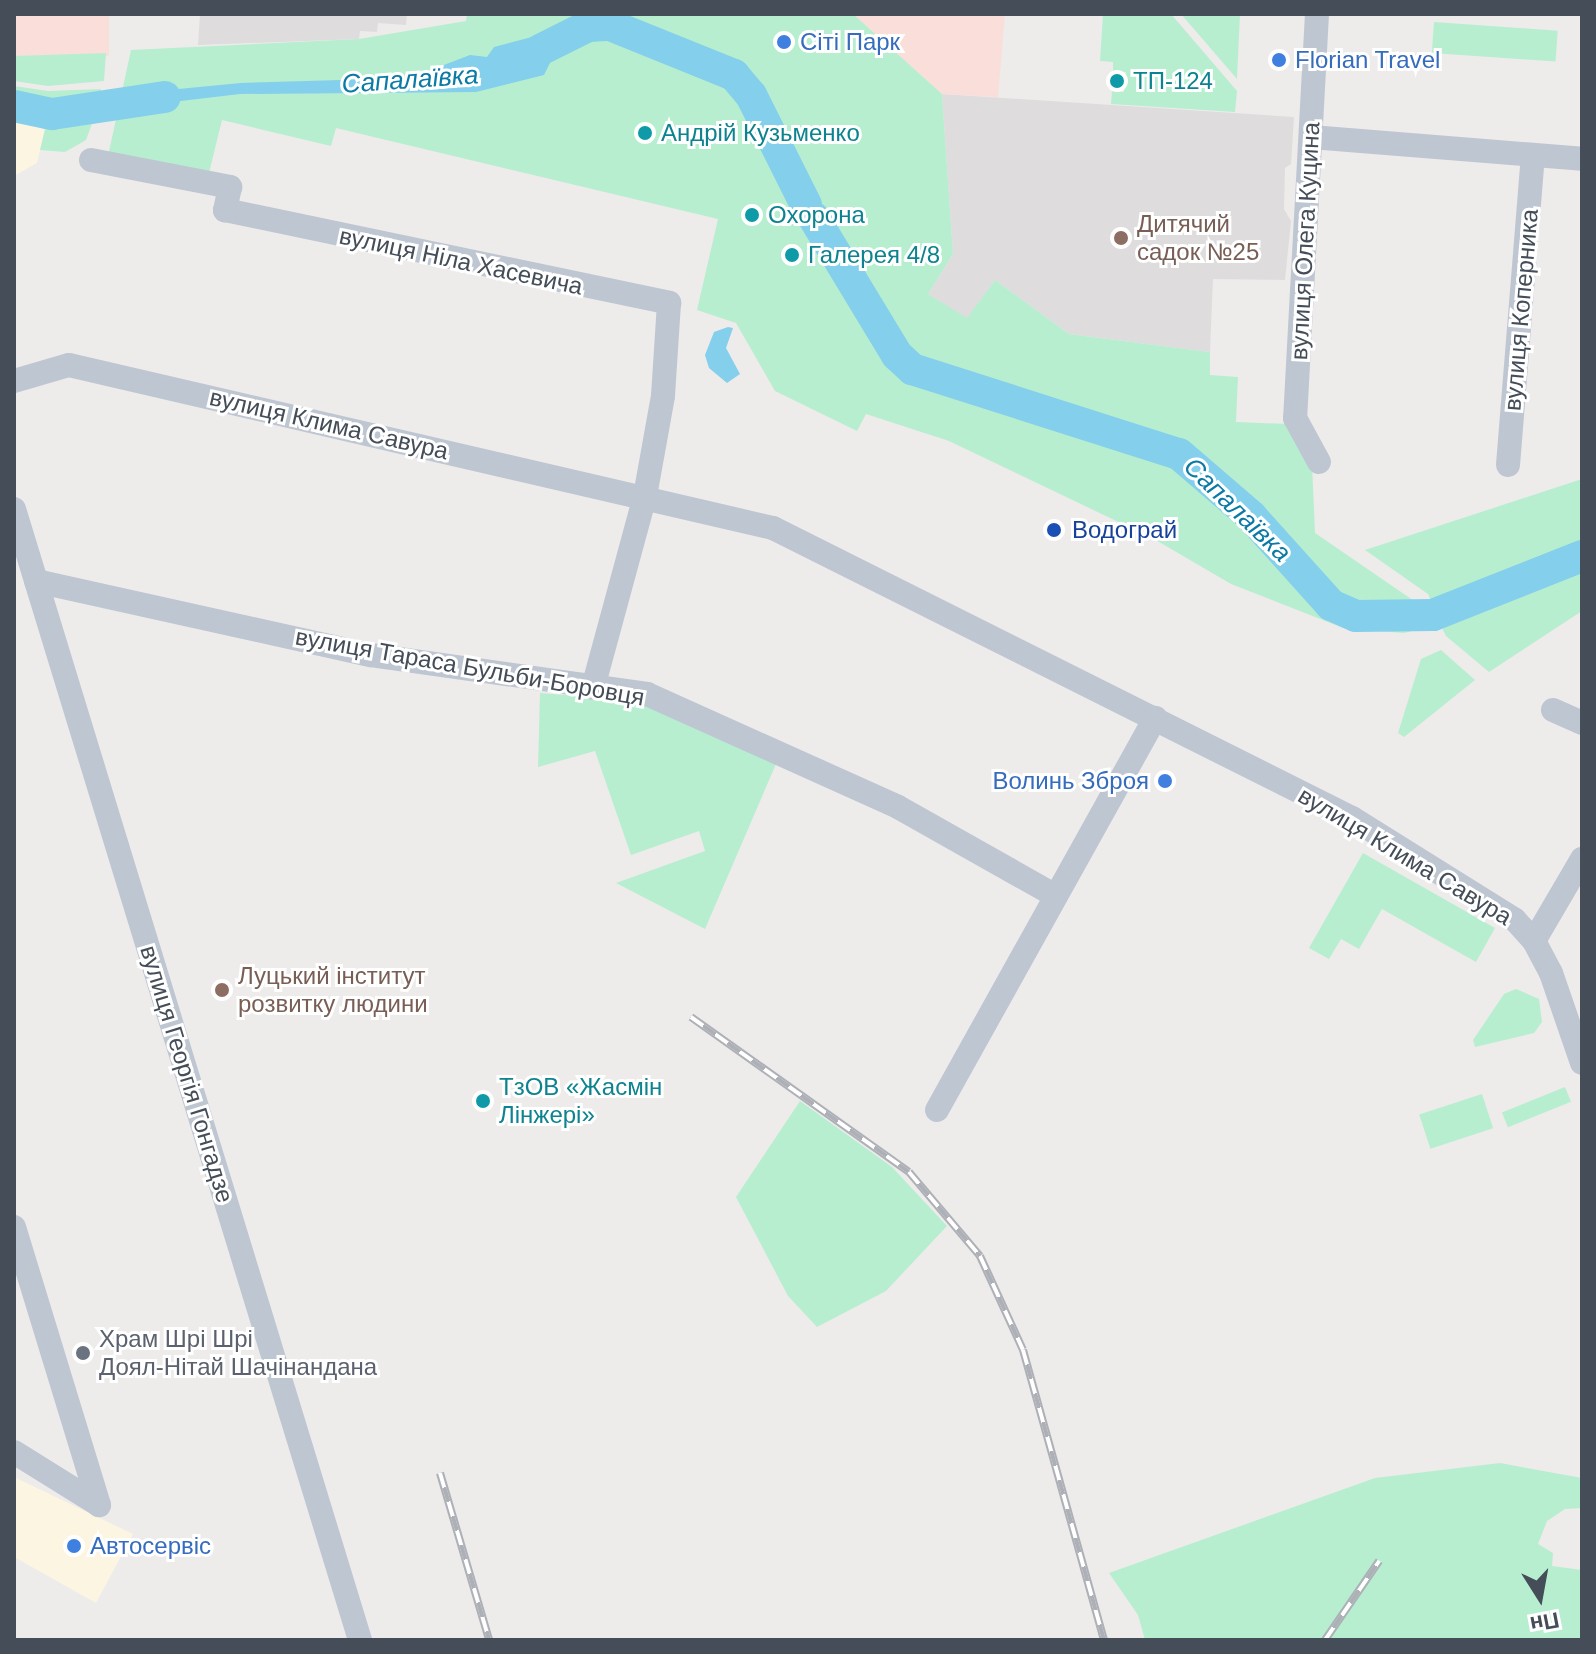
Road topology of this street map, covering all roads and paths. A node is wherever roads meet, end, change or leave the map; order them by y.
1 (1317, 14) edge
2 (1311, 137) junction
3 (1533, 155) junction
4 (1582, 159) edge
5 (91, 160) dead end
6 (14, 381) edge
7 (1319, 462) dead end
8 (1508, 465) dead end
9 (645, 496) junction
10 (14, 509) edge
11 (36, 581) junction
12 (593, 688) junction
13 (1553, 710) dead end
14 (1155, 718) junction
15 (1582, 723) edge
16 (1582, 859) edge
17 (1056, 896) junction
18 (1534, 941) junction
19 (1582, 1062) edge
20 (937, 1110) dead end
21 (14, 1227) edge
22 (14, 1452) edge
23 (360, 1640) edge

1 - 2 street, вулиця Олега Куцина
2 - 3 street
2 - 7 street, вулиця Олега Куцина
3 - 4 street
3 - 8 street, вулиця Коперника
5 - 9 street, вулиця Ніла Хасевича
6 - 9 street, вулиця Клима Савура
9 - 12 street
9 - 14 street, вулиця Клима Савура
10 - 11 street, вулиця Георгія Гонгадзе
11 - 12 street, вулиця Тараса Бульби-Боровця
11 - 23 street, вулиця Георгія Гонгадзе
12 - 17 street, вулиця Тараса Бульби-Боровця
13 - 15 street
14 - 17 street
14 - 18 street, вулиця Клима Савура
16 - 18 street
17 - 20 street
18 - 19 street, вулиця Клима Савура
21 - 22 street

